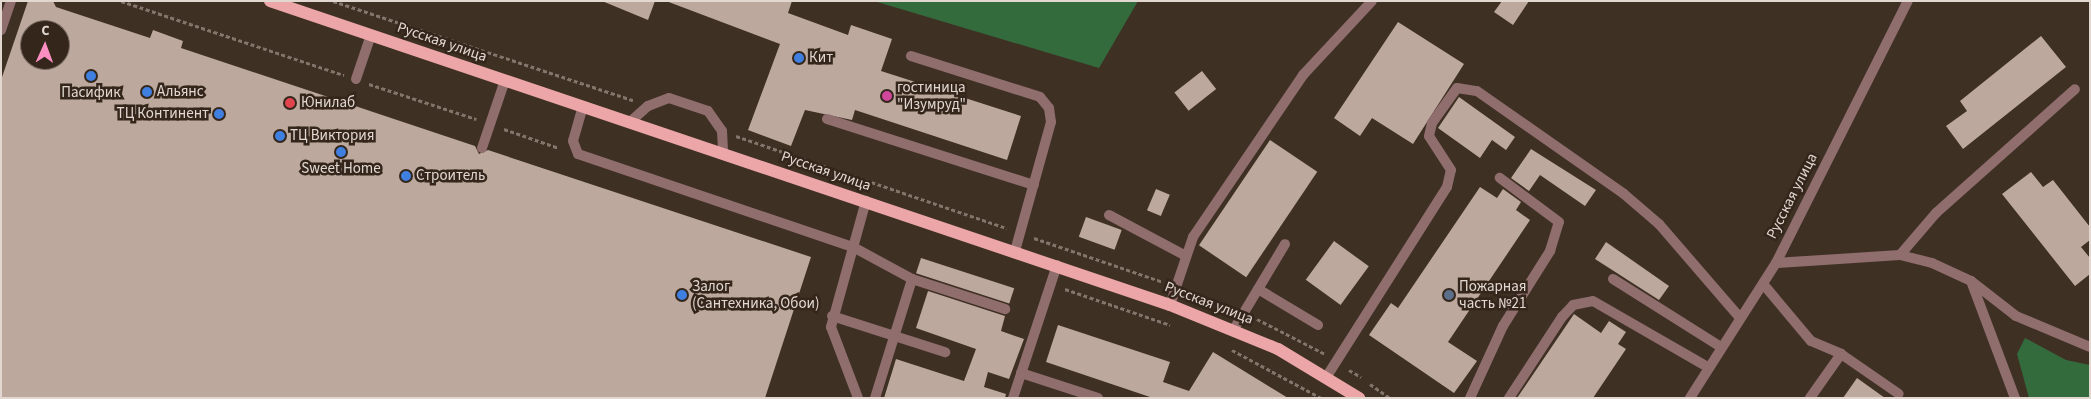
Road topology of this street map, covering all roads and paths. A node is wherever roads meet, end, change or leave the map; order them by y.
1 (11, 1) edge
2 (270, 1) edge
3 (333, 1) edge
4 (1372, 1) edge
5 (1908, 1) edge
6 (343, 3) edge
7 (350, 7) dead end
8 (1, 30) edge
9 (371, 35) junction
10 (911, 56) dead end
11 (356, 79) dead end
12 (505, 80) junction
13 (2074, 89) dead end
14 (583, 106) junction
15 (827, 119) dead end
16 (630, 122) junction
17 (482, 148) dead end
18 (723, 153) junction
19 (1500, 178) dead end
20 (1034, 185) junction
21 (866, 201) junction
22 (1109, 215) dead end
23 (1286, 244) dead end
24 (852, 247) junction
25 (1015, 251) junction
26 (1900, 255) junction
27 (1186, 256) junction
28 (1776, 264) junction
29 (1057, 265) junction
30 (912, 279) junction
31 (1613, 279) dead end
32 (1971, 281) junction
33 (1050, 284) junction
34 (1764, 285) junction
35 (1258, 289) junction
36 (1170, 305) junction
37 (1005, 309) dead end
38 (832, 316) junction
39 (1740, 318) junction
40 (1318, 325) dead end
41 (1178, 328) dead end
42 (1234, 329) junction
43 (894, 336) junction
44 (1227, 347) dead end
45 (1721, 347) junction
46 (2090, 347) edge
47 (945, 352) dead end
48 (1841, 354) junction
49 (1708, 367) junction
50 (1021, 373) junction
51 (1327, 376) junction
52 (1900, 394) dead end
53 (858, 398) edge
54 (875, 398) edge
55 (1013, 398) edge
56 (1098, 398) edge
57 (1322, 398) edge
58 (1359, 398) edge
59 (1470, 398) edge
60 (1509, 398) edge
61 (1690, 398) edge
62 (1810, 398) edge
63 (2015, 398) edge

1 - 8 street
2 - 9 main road, Русская улица
3 - 6 path
4 - 27 street
5 - 28 street, Русская улица
6 - 7 path
9 - 11 street
9 - 12 main road, Русская улица
10 - 20 street
12 - 14 main road, Русская улица
12 - 17 street
13 - 26 street
14 - 16 main road, Русская улица
14 - 24 street
15 - 20 street
16 - 18 main road, Русская улица
16 - 18 street
18 - 21 main road, Русская улица
19 - 59 street
20 - 25 street
21 - 24 street
21 - 25 main road, Русская улица
22 - 27 street
23 - 35 street
24 - 30 street
24 - 38 street
25 - 29 main road, Русская улица
26 - 28 street
26 - 32 street
27 - 36 street
28 - 34 street, Русская улица
29 - 33 street
29 - 36 main road, Русская улица
30 - 37 street
30 - 43 street
31 - 45 street
32 - 46 street
32 - 63 street
33 - 41 path
33 - 50 street
34 - 39 street, Русская улица
34 - 48 street
35 - 40 street
35 - 42 street
36 - 42 main road, Русская улица
38 - 43 street
38 - 53 street
39 - 45 street, Русская улица
39 - 51 street
42 - 51 main road, Русская улица
43 - 47 street
43 - 54 street
44 - 57 path
45 - 49 street, Русская улица
48 - 52 street
48 - 62 street
49 - 60 street
49 - 61 street, Русская улица
50 - 55 street
50 - 56 street
51 - 58 main road, Русская улица

